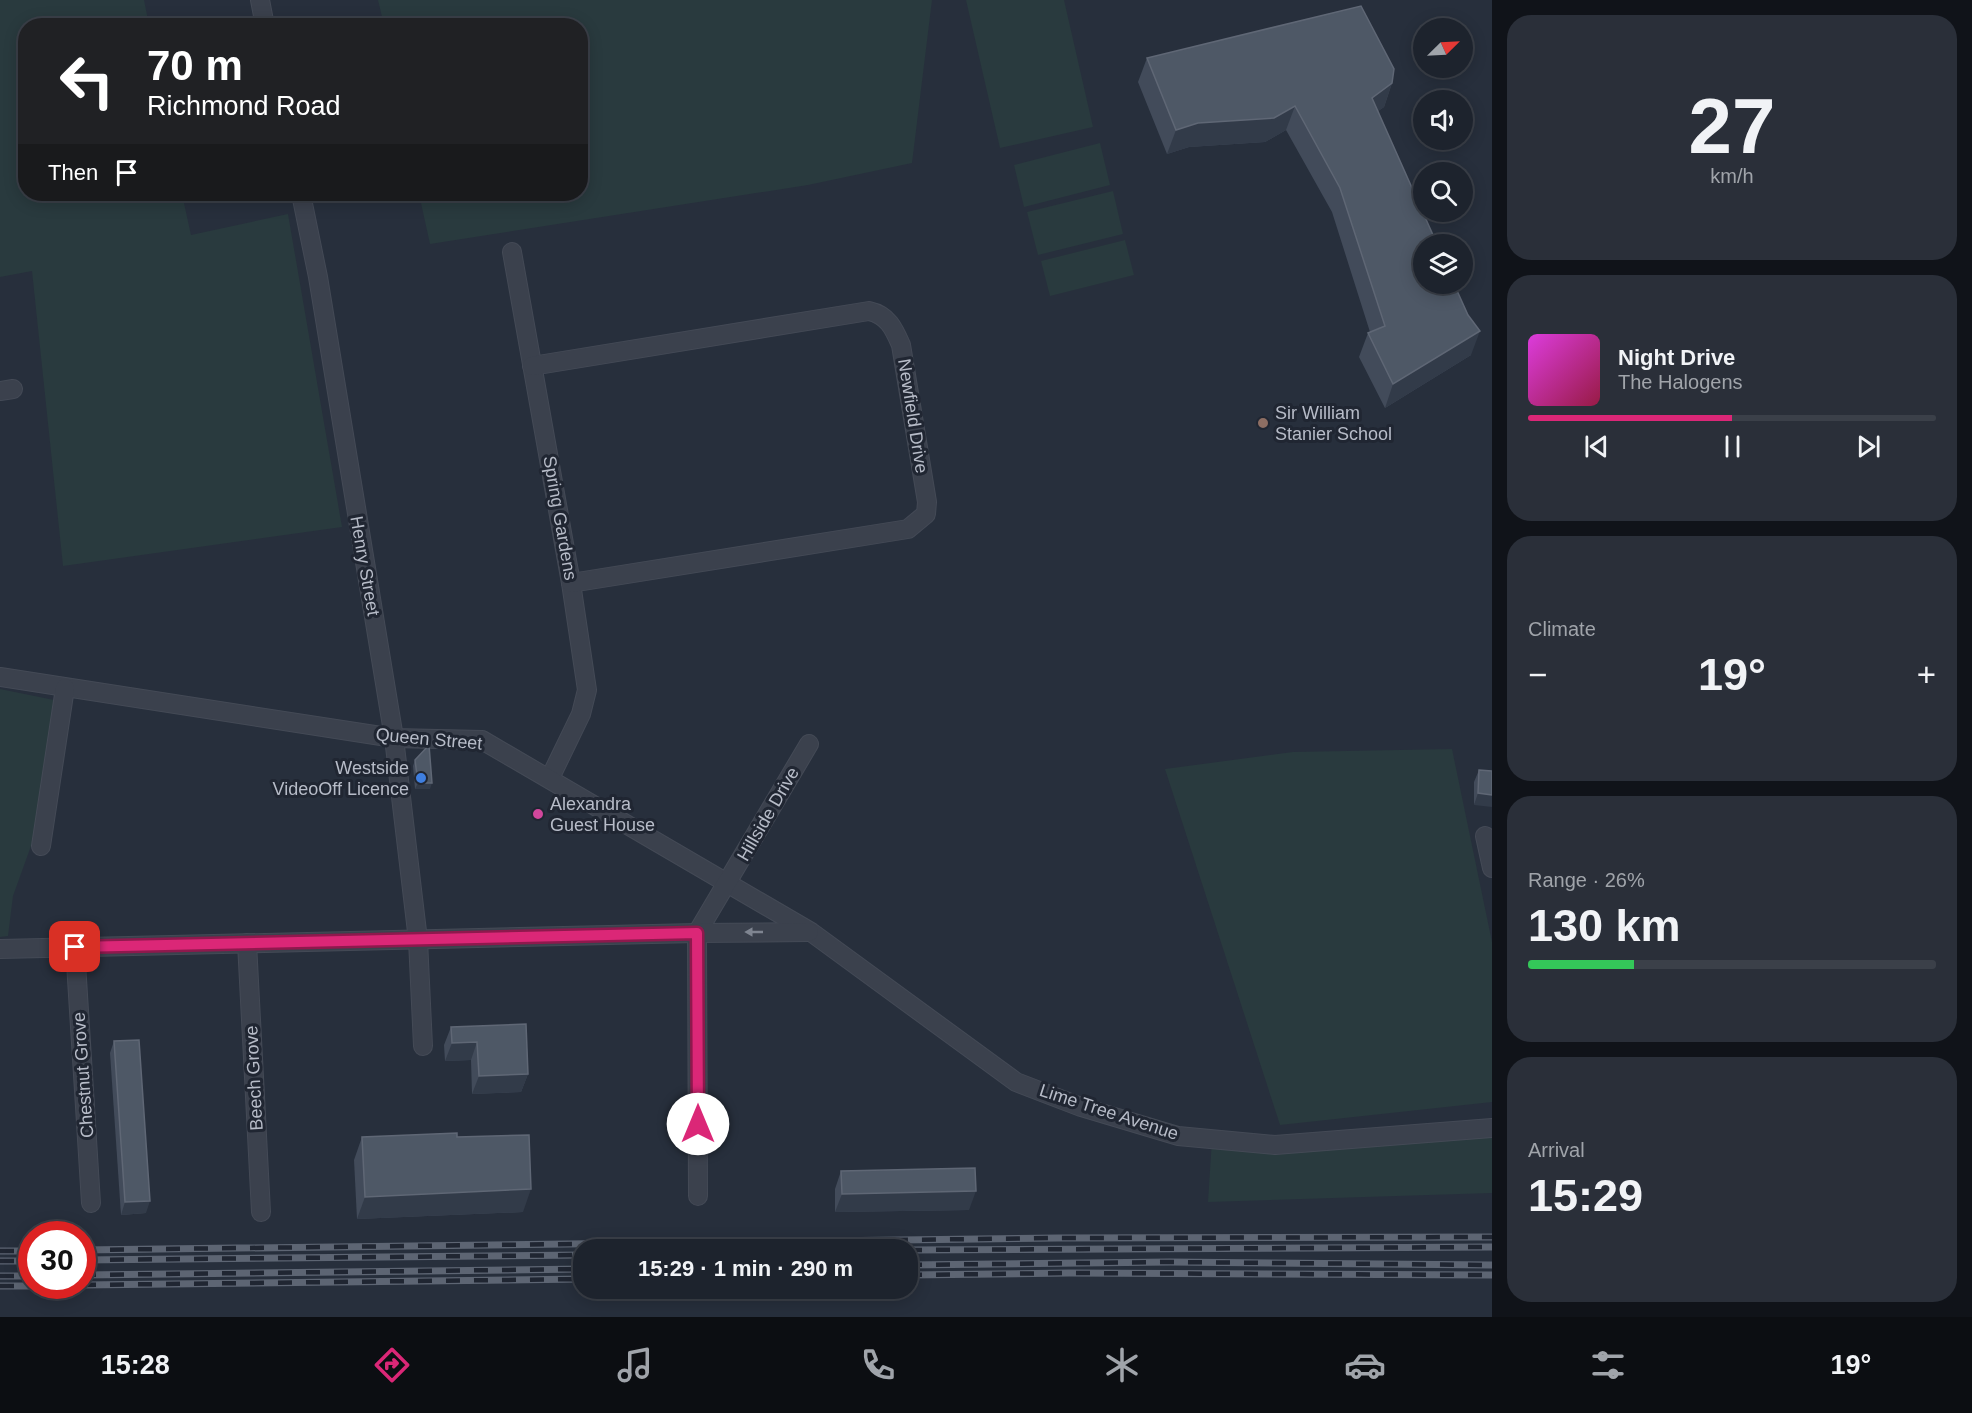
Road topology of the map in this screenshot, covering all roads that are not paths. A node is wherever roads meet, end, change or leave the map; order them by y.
1 (260, 0) edge
2 (263, 18) edge
3 (302, 201) edge
4 (513, 252) dead end
5 (532, 366) junction
6 (572, 583) junction
7 (0, 676) edge
8 (65, 688) junction
9 (394, 738) junction
10 (808, 744) dead end
11 (550, 778) junction
12 (1485, 836) dead end
13 (41, 846) dead end
14 (1492, 862) edge
15 (728, 883) junction
16 (811, 932) junction
17 (697, 933) junction
18 (418, 940) junction
19 (247, 943) junction
20 (75, 947) junction
21 (0, 949) edge
22 (423, 1046) dead end
23 (1492, 1128) edge
24 (699, 1196) dead end
25 (91, 1203) dead end
26 (261, 1212) dead end

1 - 2 street
3 - 9 street, Henry Street
4 - 5 street, Spring Gardens
5 - 6 street, Spring Gardens
5 - 6 street, Newfield Drive
6 - 11 street, Spring Gardens
7 - 8 street, Queen Street
8 - 9 street, Queen Street
8 - 13 street
9 - 11 street, Queen Street
9 - 18 street, Henry Street
10 - 15 street, Hillside Drive
11 - 15 street, Queen Street
12 - 14 street
15 - 16 street, Queen Street
15 - 17 street, Hillside Drive
16 -> 17 street
16 - 23 street, Lime Tree Avenue
17 - 18 street
17 - 24 street
18 - 19 street
18 - 22 street, Henry Street
19 - 20 street
19 - 26 street, Beech Grove
20 - 21 street
20 - 25 street, Chestnut Grove

